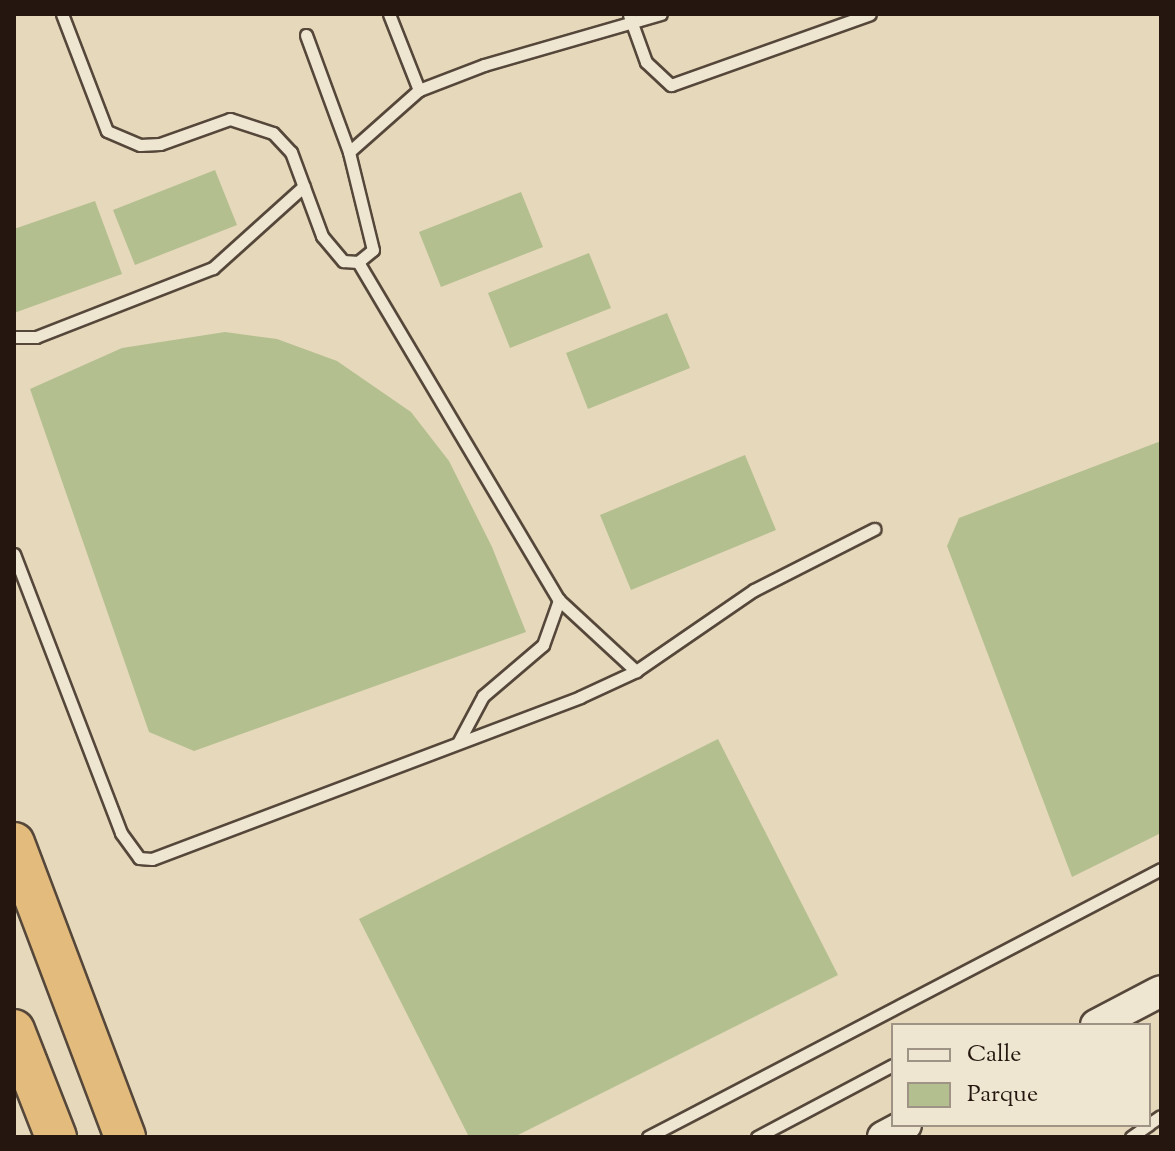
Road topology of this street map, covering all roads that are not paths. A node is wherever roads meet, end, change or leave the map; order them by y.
1 (62, 14) edge
2 (389, 14) edge
3 (661, 14) edge
4 (870, 14) edge
5 (630, 18) edge
6 (306, 35) dead end
7 (419, 90) junction
8 (349, 152) junction
9 (304, 186) junction
10 (358, 262) junction
11 (14, 337) edge
12 (874, 529) dead end
13 (14, 554) edge
14 (559, 600) junction
15 (636, 671) junction
16 (459, 741) junction
17 (14, 843) edge
18 (1161, 869) edge
19 (1161, 991) edge
20 (1100, 1023) edge
21 (14, 1030) edge
22 (891, 1066) edge
23 (902, 1127) edge
24 (56, 1137) edge
25 (125, 1137) edge
26 (648, 1137) edge
27 (757, 1137) edge
28 (883, 1137) edge

1 - 9 lane
2 - 7 lane
3 - 5 lane
4 - 5 lane
5 - 7 lane
6 - 8 lane
7 - 8 lane
8 - 10 lane
9 - 10 lane
9 - 11 lane
10 - 14 lane
12 - 15 lane
13 - 16 lane
14 - 15 lane
14 - 16 lane
15 - 16 lane
17 - 25 highway
18 - 26 lane
19 - 20 street
21 - 24 highway
22 - 27 lane
23 - 28 street

